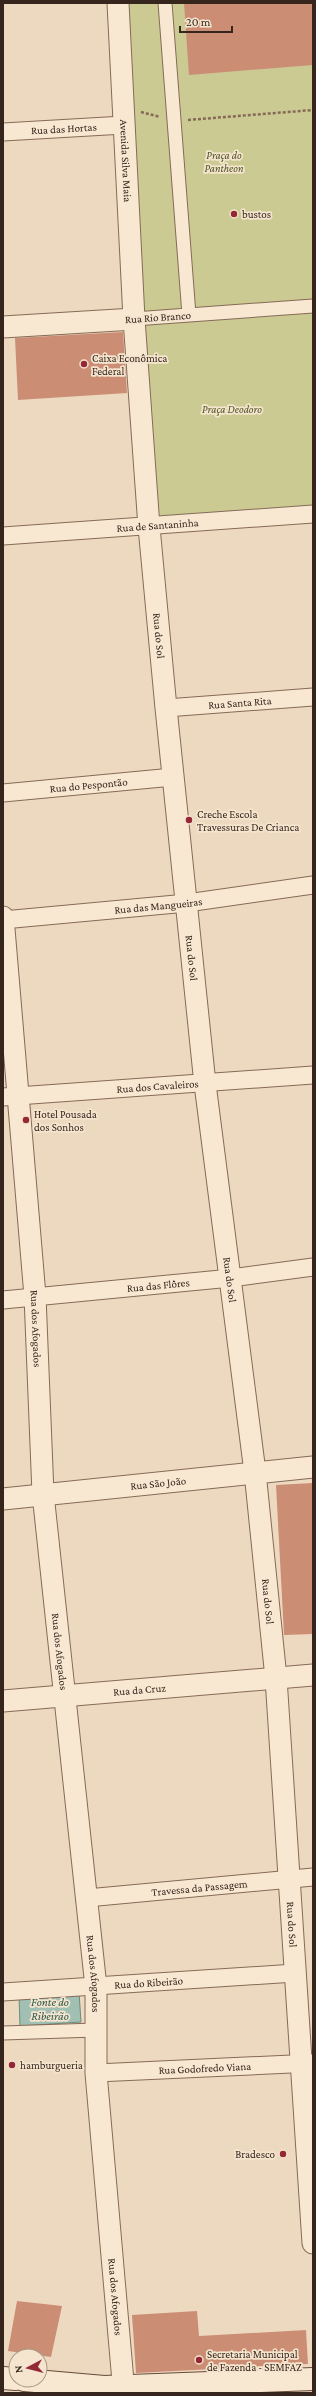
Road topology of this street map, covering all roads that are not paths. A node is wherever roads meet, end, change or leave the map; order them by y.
1 (118, 3) edge
2 (166, 3) edge
3 (124, 116) junction
4 (3, 132) edge
5 (313, 306) edge
6 (189, 315) junction
7 (134, 319) junction
8 (3, 327) edge
9 (313, 514) edge
10 (149, 527) junction
11 (3, 536) edge
12 (313, 697) edge
13 (166, 708) junction
14 (173, 778) junction
15 (3, 793) edge
16 (313, 885) edge
17 (187, 903) junction
18 (3, 917) edge
19 (3, 920) edge
20 (313, 1074) edge
21 (205, 1084) junction
22 (10, 1097) edge
23 (313, 1267) edge
24 (231, 1278) junction
25 (35, 1296) junction
26 (3, 1300) edge
27 (313, 1467) edge
28 (255, 1472) junction
29 (43, 1494) junction
30 (3, 1499) edge
31 (313, 1675) edge
32 (276, 1678) junction
33 (65, 1695) junction
34 (3, 1701) edge
35 (313, 1877) edge
36 (290, 1879) junction
37 (87, 1898) junction
38 (295, 1973) junction
39 (96, 1987) junction
40 (3, 1993) edge
41 (96, 2030) junction
42 (3, 2033) edge
43 (306, 2063) edge
44 (96, 2073) junction
45 (313, 2237) edge
46 (312, 2378) edge
47 (48, 2382) edge
48 (124, 2390) edge

1 - 3 street, Avenida Silva Maia
2 - 6 street
3 - 4 street, Rua das Hortas
3 - 7 street, Avenida Silva Maia
5 - 6 street, Rua Rio Branco
6 - 7 street, Rua Rio Branco
7 - 8 street, Rua Rio Branco
7 - 10 street, Rua do Sol
9 - 10 street, Rua de Santaninha
10 - 11 street, Rua de Santaninha
10 - 13 street, Rua do Sol
12 - 13 street, Rua Santa Rita
13 - 14 street, Rua do Sol
14 - 15 street, Rua do Pespontão
14 - 17 street, Rua do Sol
16 - 17 street, Rua das Mangueiras
17 - 19 street, Rua das Mangueiras
17 - 21 street, Rua do Sol
18 - 19 street, Rua dos Afogados
19 - 22 street, Rua dos Afogados
20 - 21 street, Rua dos Cavaleiros
21 - 22 street, Rua dos Cavaleiros
21 - 24 street, Rua do Sol
22 - 25 street, Rua dos Afogados
23 - 24 street, Rua das Flôres
24 - 25 street, Rua das Flôres
24 - 28 street, Rua do Sol
25 - 26 street, Rua das Flôres
25 - 29 street, Rua dos Afogados
27 - 28 street, Rua São João
28 - 29 street, Rua São João
28 - 32 street, Rua do Sol
29 - 30 street, Rua São João
29 - 33 street, Rua dos Afogados
31 - 32 street, Rua da Cruz
32 - 33 street, Rua da Cruz
32 - 36 street, Rua do Sol
33 - 34 street, Rua da Cruz
33 - 37 street, Rua dos Afogados
35 - 36 street, Travessa da Passagem
36 - 37 street, Travessa da Passagem
36 - 38 street, Rua do Sol
37 - 39 street, Rua dos Afogados
38 - 39 street, Rua do Ribeirão
38 - 43 street, Rua do Sol
39 - 40 street, Rua do Ribeirão
39 - 41 street, Rua dos Afogados
41 - 42 street
41 - 44 street, Rua dos Afogados
43 - 44 street, Rua Godofredo Viana
43 - 45 street, Rua do Sol
44 - 48 street, Rua dos Afogados
46 - 48 main road
47 - 48 main road

